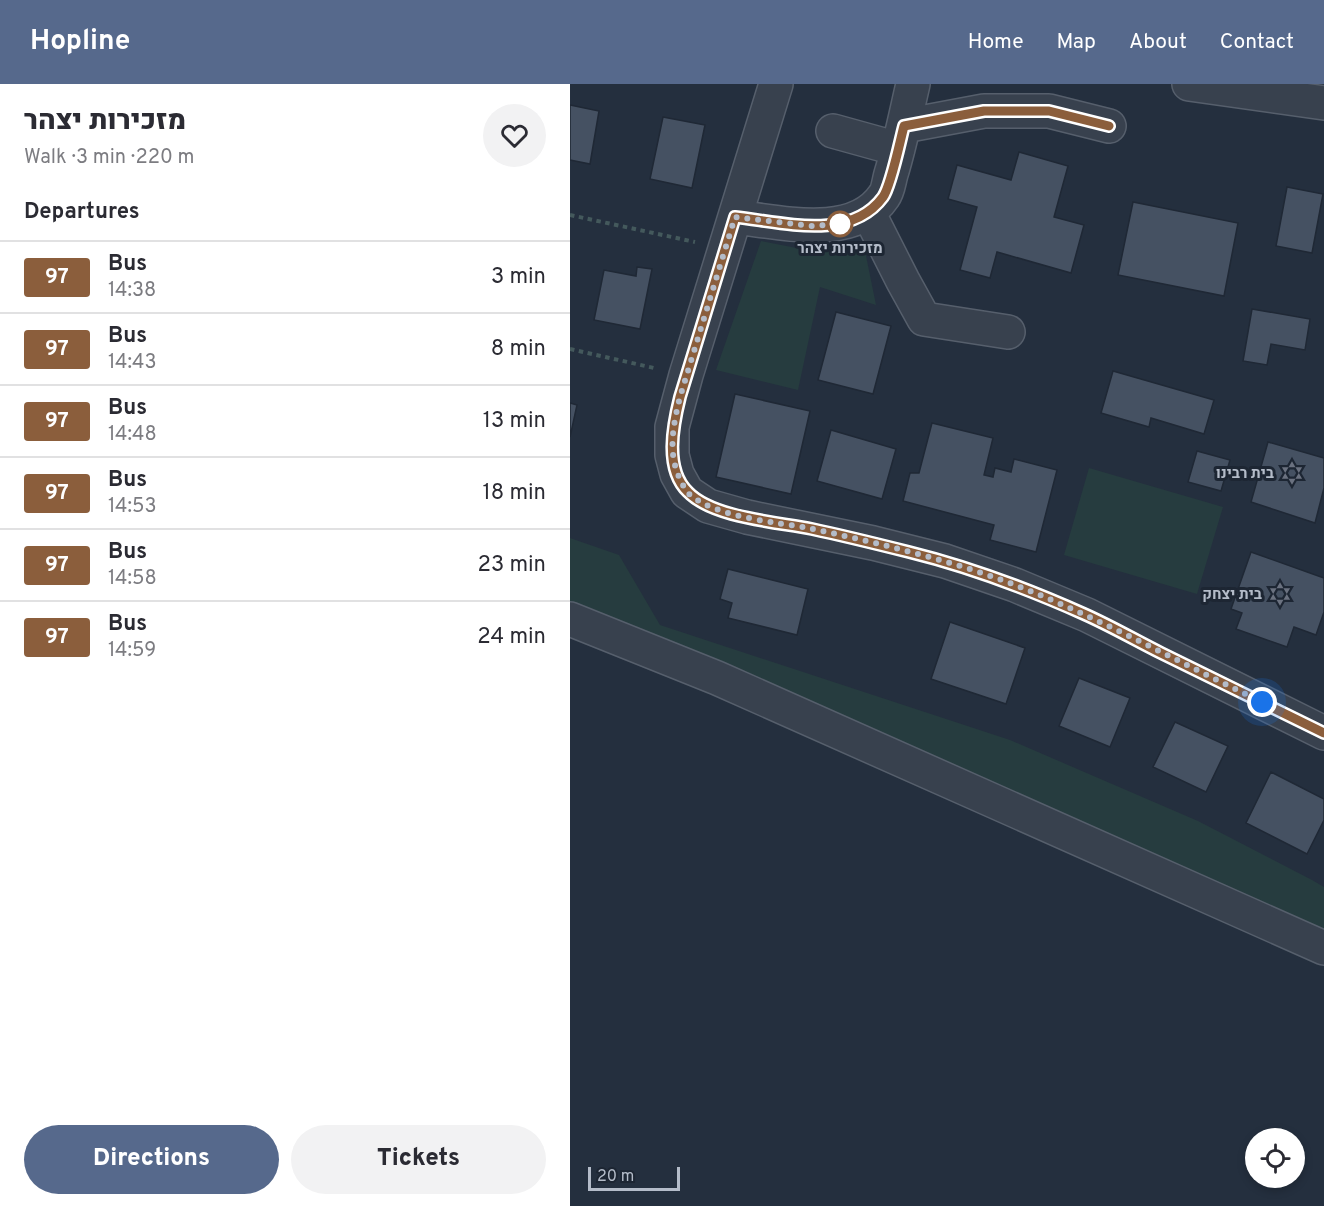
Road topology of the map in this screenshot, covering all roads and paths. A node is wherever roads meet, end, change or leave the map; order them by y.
1 (776, 84) edge
2 (913, 84) edge
3 (1189, 84) edge
4 (1324, 103) edge
5 (1109, 126) dead end
6 (833, 131) dead end
7 (901, 138) junction
8 (868, 212) junction
9 (570, 215) edge
10 (735, 217) junction
11 (725, 249) junction
12 (1008, 332) dead end
13 (570, 350) edge
14 (686, 375) junction
15 (570, 619) edge
16 (1324, 733) edge
17 (1324, 948) edge

1 - 10 street
2 - 7 street
3 - 4 street
5 - 7 street
6 - 7 street
7 - 8 street
8 - 10 street
8 - 12 street
9 - 11 path
10 - 11 street
11 - 14 street
13 - 14 path
14 - 16 street
15 - 17 street

